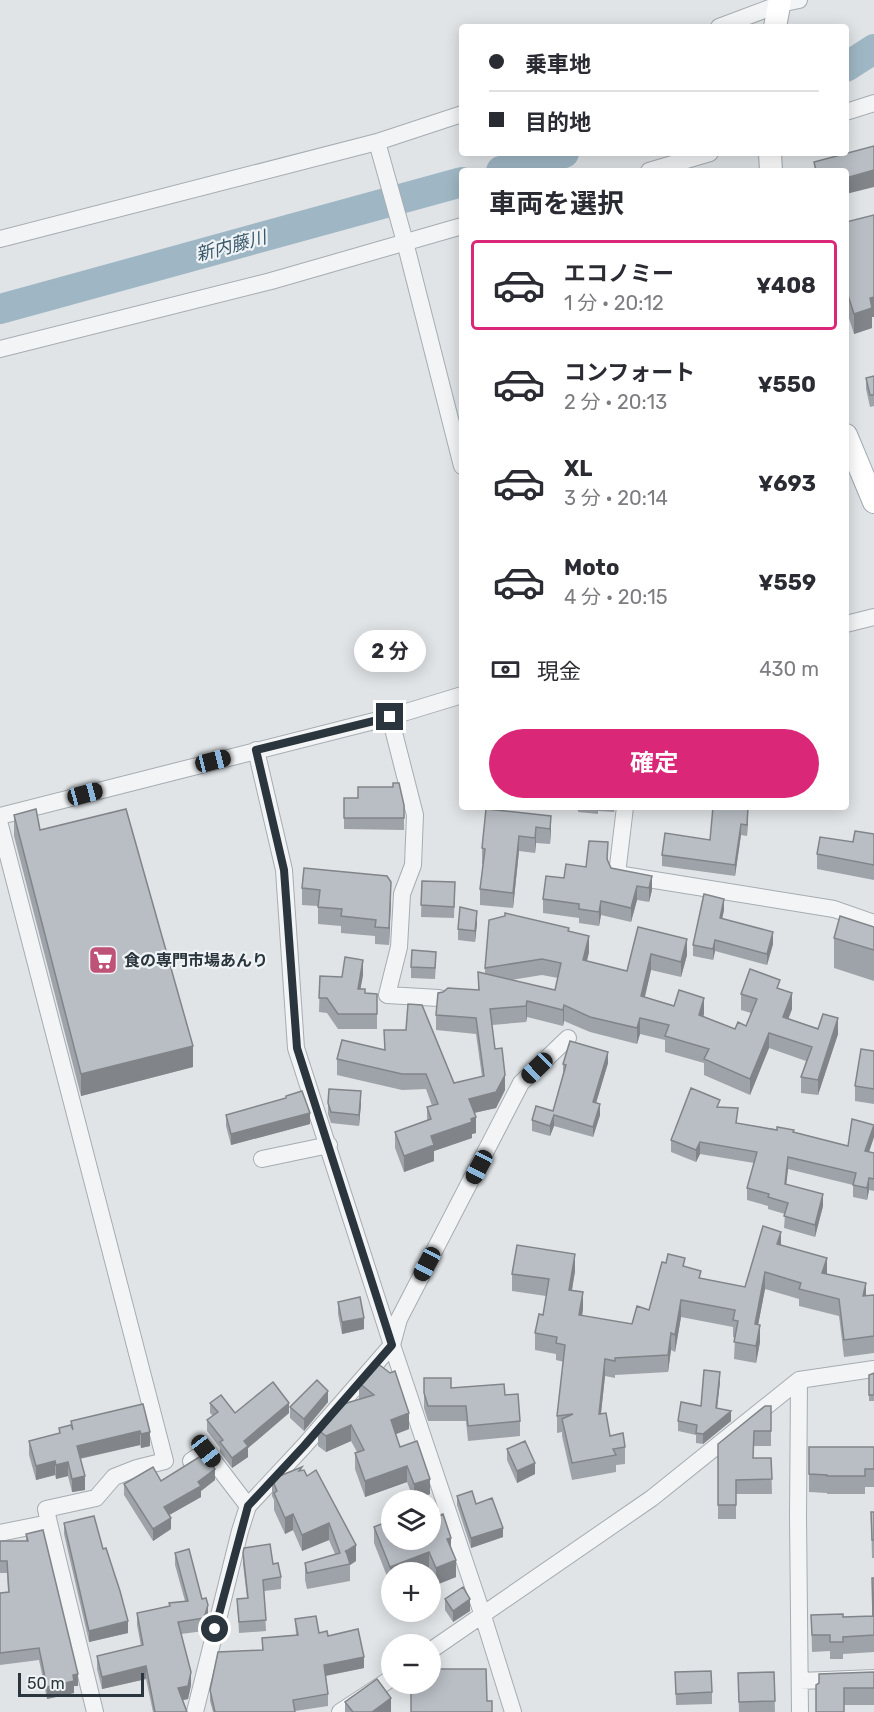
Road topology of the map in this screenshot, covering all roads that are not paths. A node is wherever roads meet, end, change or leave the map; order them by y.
1 (786, 1) edge
2 (727, 24) edge
3 (776, 24) edge
4 (874, 103) edge
5 (849, 111) edge
6 (459, 115) edge
7 (377, 142) junction
8 (701, 156) edge
9 (665, 168) edge
10 (459, 227) edge
11 (0, 239) edge
12 (405, 242) junction
13 (0, 349) edge
14 (849, 442) edge
15 (459, 454) edge
16 (874, 502) edge
17 (874, 617) edge
18 (849, 623) edge
19 (459, 696) edge
20 (390, 717) junction
21 (256, 750) junction
22 (625, 810) edge
23 (0, 816) edge
24 (0, 825) edge
25 (874, 923) edge
26 (439, 998) edge
27 (568, 1038) dead end
28 (329, 1145) junction
29 (262, 1159) dead end
30 (392, 1345) junction
31 (874, 1369) edge
32 (798, 1380) junction
33 (191, 1461) edge
34 (248, 1506) junction
35 (49, 1522) junction
36 (0, 1533) edge
37 (483, 1616) junction
38 (441, 1644) edge
39 (874, 1678) edge
40 (800, 1681) junction
41 (381, 1685) edge
42 (95, 1712) edge
43 (195, 1712) edge
44 (340, 1712) edge
45 (513, 1712) edge
46 (800, 1712) edge

1 - 2 street
1 - 3 main road
4 - 5 street
6 - 7 street
7 - 11 street
7 - 12 street
8 - 9 street
10 - 12 street
12 - 13 street
12 - 15 street
14 - 16 main road
17 - 18 street
19 - 20 street
20 - 21 street
20 - 26 street
21 - 23 street
21 - 28 street
22 - 25 street
24 - 35 street
27 - 30 street
28 - 29 street
28 - 30 street
30 - 34 street
30 - 37 street
31 - 32 street
32 - 37 street
32 - 40 street
33 - 34 street
34 - 43 street
35 - 36 street
35 - 42 street
37 - 38 street
37 - 45 street
39 - 40 street
40 - 46 street
41 - 44 street

